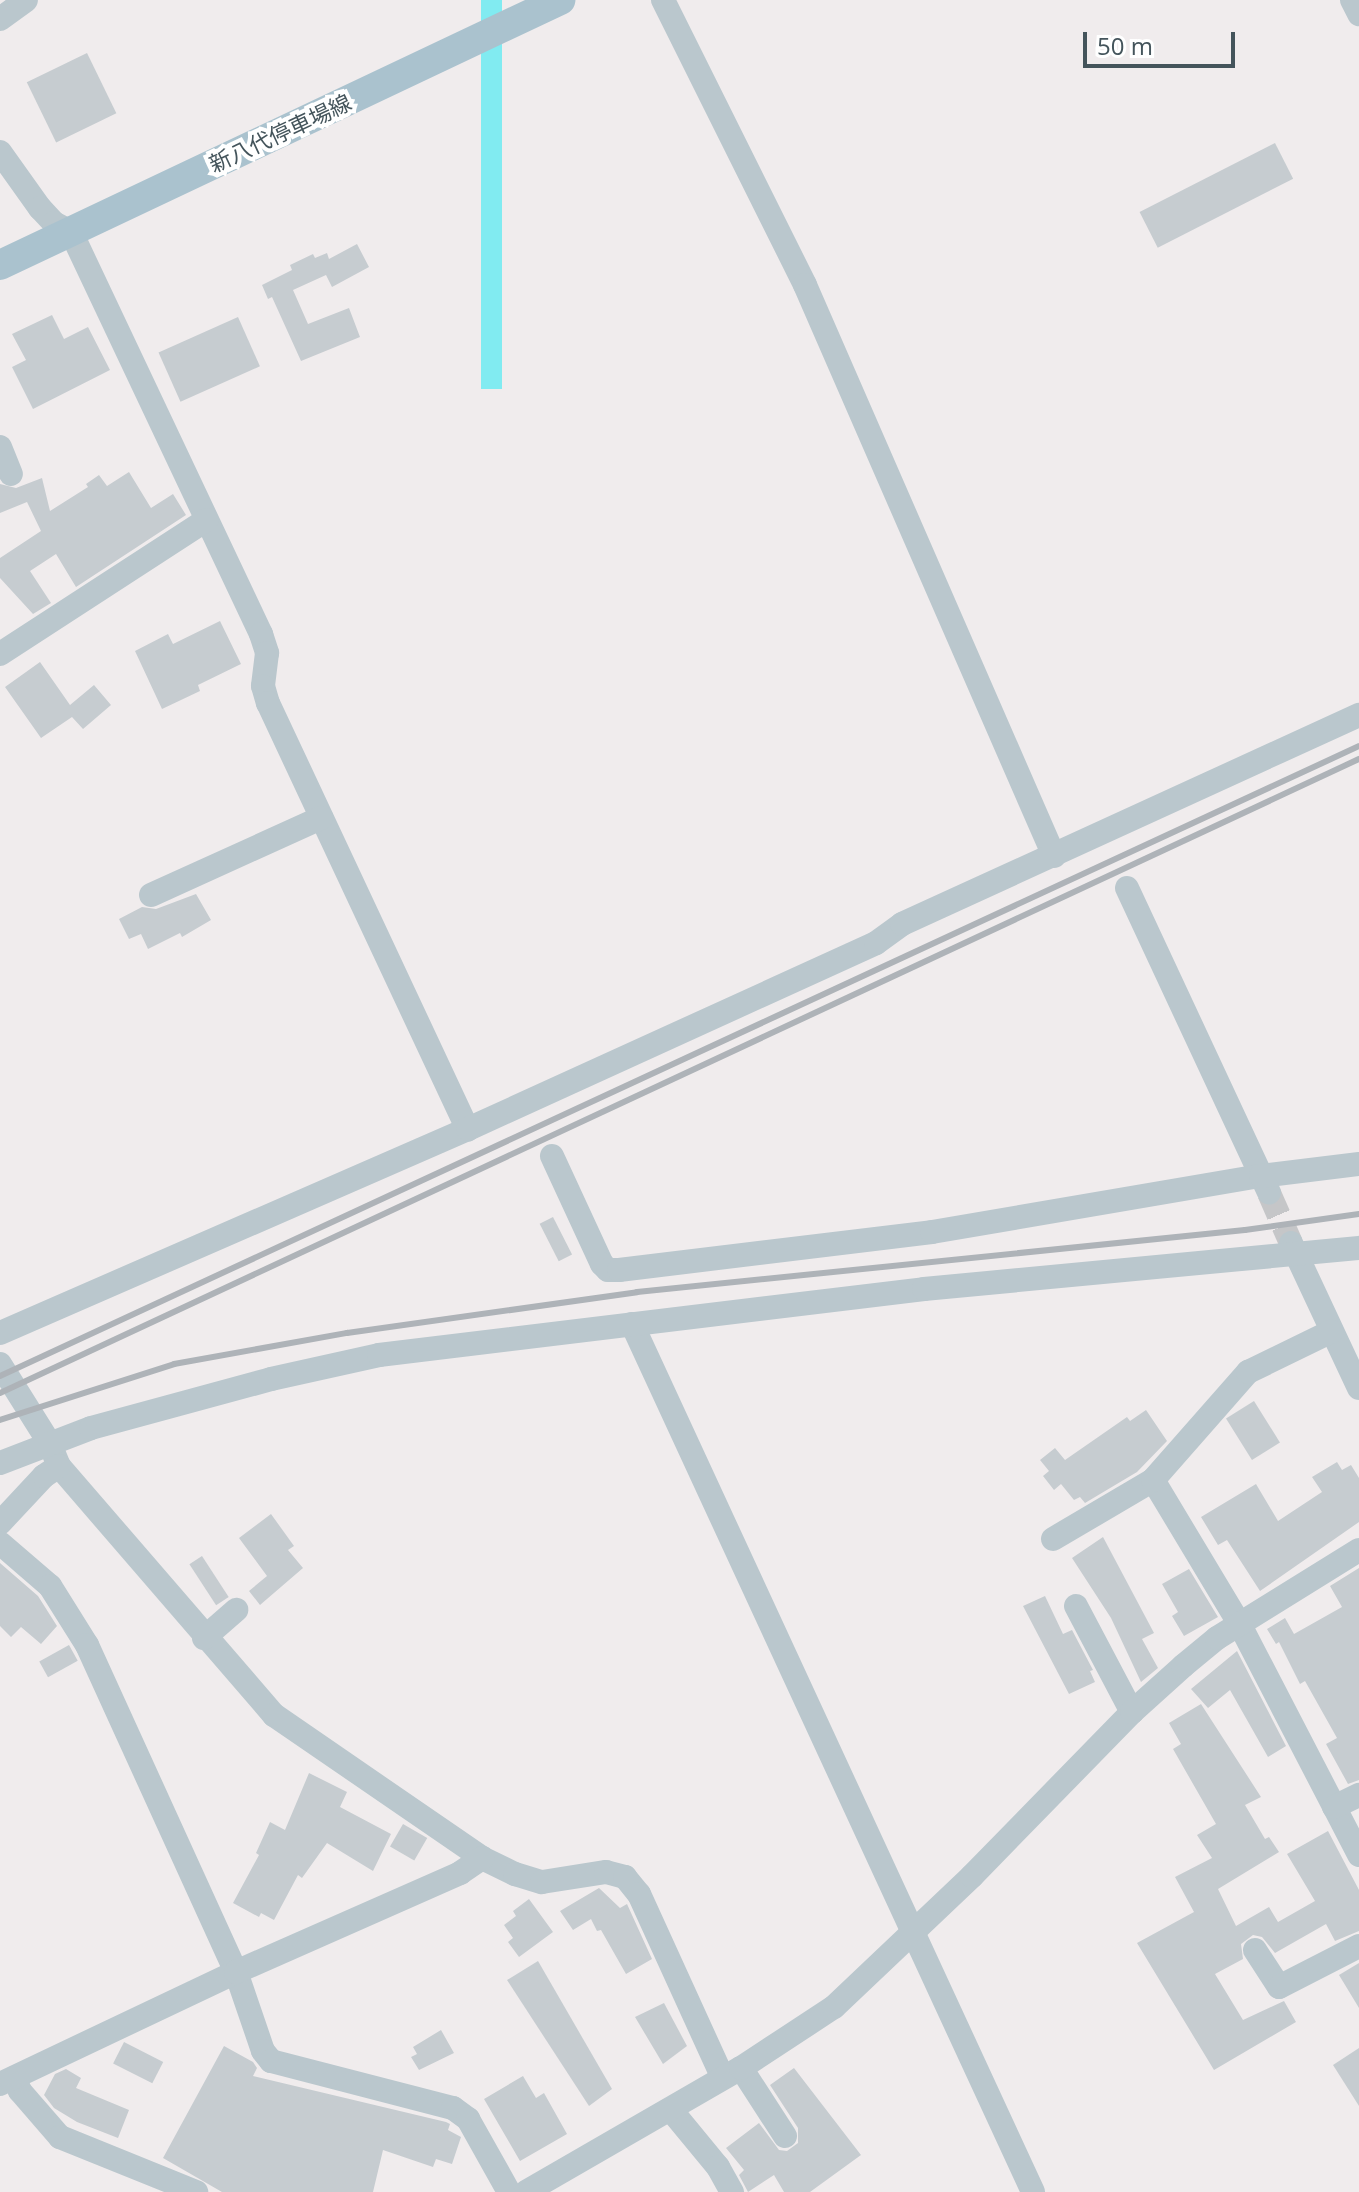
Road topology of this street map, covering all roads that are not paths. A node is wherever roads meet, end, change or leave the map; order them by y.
1 (26, 0) edge
2 (560, 0) edge
3 (663, 0) edge
4 (1352, 0) edge
5 (1359, 14) edge
6 (0, 19) edge
7 (0, 152) edge
8 (71, 232) junction
9 (0, 265) edge
10 (0, 447) edge
11 (11, 474) dead end
12 (206, 520) junction
13 (0, 654) edge
14 (1359, 715) edge
15 (321, 818) junction
16 (1054, 856) junction
17 (1127, 888) dead end
18 (151, 895) dead end
19 (468, 1129) junction
20 (552, 1156) dead end
21 (1359, 1164) edge
22 (1265, 1185) junction
23 (1359, 1248) edge
24 (1294, 1249) junction
25 (632, 1324) junction
26 (1332, 1331) junction
27 (0, 1333) edge
28 (0, 1364) edge
29 (1359, 1388) edge
30 (55, 1455) junction
31 (0, 1463) edge
32 (1153, 1480) junction
33 (0, 1523) edge
34 (1053, 1539) dead end
35 (0, 1543) edge
36 (1359, 1550) edge
37 (1076, 1606) dead end
38 (236, 1610) dead end
39 (1240, 1625) junction
40 (204, 1638) junction
41 (1132, 1712) junction
42 (1359, 1795) edge
43 (1334, 1807) junction
44 (1359, 1855) edge
45 (482, 1858) junction
46 (912, 1934) junction
47 (1359, 1946) edge
48 (1255, 1950) dead end
49 (236, 1972) junction
50 (732, 2073) junction
51 (7, 2081) edge
52 (671, 2110) junction
53 (785, 2136) dead end
54 (196, 2192) edge
55 (509, 2192) edge
56 (526, 2192) edge
57 (732, 2192) edge
58 (1033, 2192) edge

1 - 6 street
2 - 8 main road, 新八代停車場線
3 - 16 street
4 - 5 street
7 - 8 street
8 - 9 main road, 新八代停車場線
8 - 12 street
10 - 11 street
12 - 13 street
12 - 15 street
14 - 16 street
15 - 18 street
15 - 19 street
16 - 19 street
17 - 22 street
19 - 27 street
20 - 22 street
21 - 22 street
23 - 24 street
24 - 25 street
24 - 26 street
25 - 30 street
25 - 46 street
26 - 29 street
26 - 32 street
28 - 30 street
30 - 31 street
30 - 33 street
30 - 40 street
32 - 34 street
32 - 39 street
35 - 49 street
36 - 39 street
37 - 41 street
38 - 40 street
39 - 41 street
39 - 43 street
40 - 45 street
41 - 46 street
42 - 43 street
43 - 44 street
45 - 49 street
45 - 50 street
46 - 50 street
46 - 58 street
47 - 48 street
49 - 51 street
49 - 55 street
50 - 52 street
50 - 53 street
51 - 54 street
52 - 56 street
52 - 57 street

